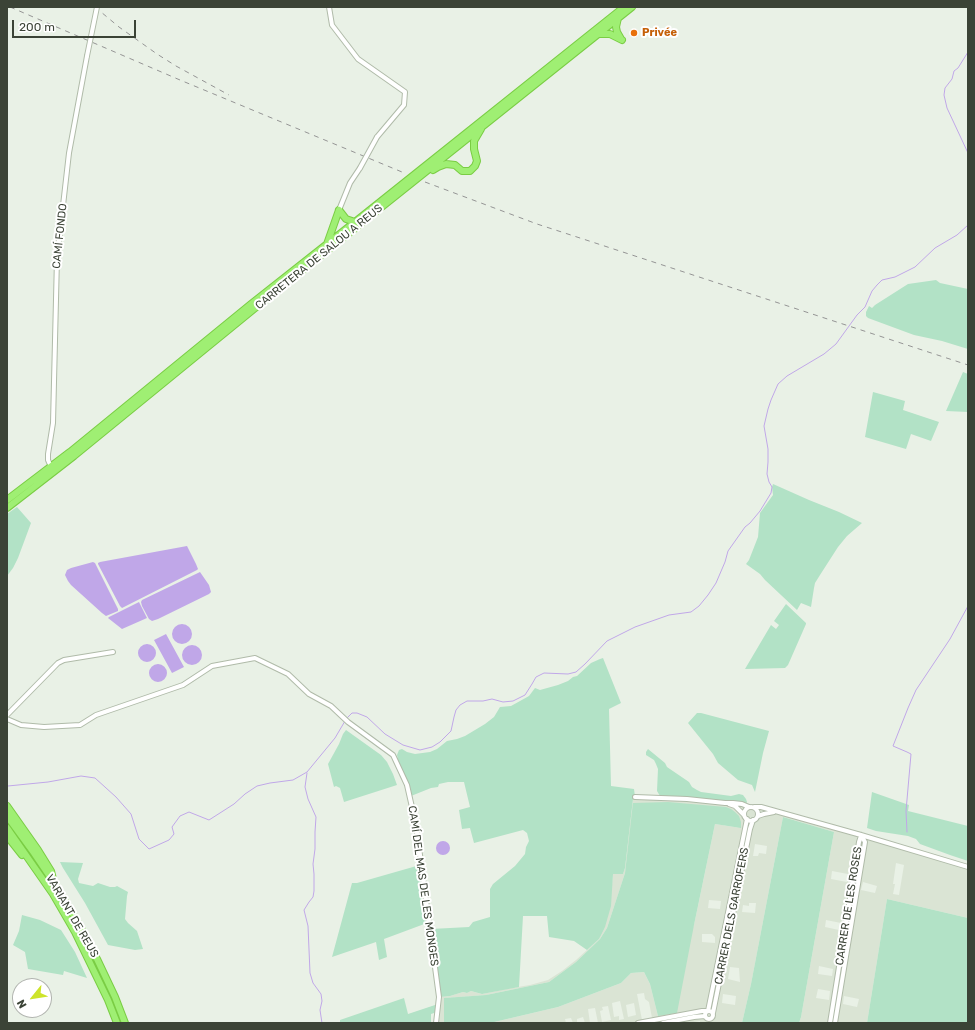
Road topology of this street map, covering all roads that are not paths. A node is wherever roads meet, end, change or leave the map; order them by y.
1 (97, 7) edge
2 (328, 7) edge
3 (624, 7) edge
4 (632, 7) edge
5 (618, 18) junction
6 (598, 34) junction
7 (483, 126) junction
8 (339, 210) junction
9 (367, 219) junction
10 (355, 222) junction
11 (327, 244) junction
12 (51, 467) junction
13 (7, 500) edge
14 (7, 508) edge
15 (113, 652) dead end
16 (7, 715) edge
17 (7, 719) edge
18 (635, 797) dead end
19 (725, 803) junction
20 (7, 806) edge
21 (752, 807) junction
22 (777, 811) junction
23 (7, 816) edge
24 (758, 816) junction
25 (746, 817) junction
26 (754, 820) junction
27 (7, 828) edge
28 (861, 835) junction
29 (7, 836) edge
30 (968, 867) edge
31 (53, 881) junction
32 (75, 932) junction
33 (709, 1012) junction
34 (708, 1020) edge
35 (117, 1023) edge
36 (125, 1023) edge
37 (436, 1023) edge
38 (638, 1023) edge
39 (662, 1023) edge
40 (830, 1023) edge
41 (835, 1023) edge

1 - 12 street, CAMÍ FONDO, bridge
2 - 8 street, bridge
3 - 10 highway
4 - 5 highway, CARRETERA DE SALOU A REUS
5 - 6 highway, CARRETERA DE SALOU A REUS
5 - 6 highway
6 - 7 highway, CARRETERA DE SALOU A REUS
7 - 9 highway, CARRETERA DE SALOU A REUS
7 - 9 highway
8 - 10 highway
8 - 11 highway
9 - 14 highway, CARRETERA DE SALOU A REUS
10 - 11 highway
11 - 12 highway
12 - 13 highway
15 - 16 street
17 - 37 street, CAMÍ DEL MAS DE LES MONGES
18 - 19 street
19 - 21 street
19 - 25 street
20 - 31 highway
21 - 22 street
21 - 24 street
21 - 25 street
22 - 24 street
22 - 28 street
23 - 31 highway, VARIANT DE REUS
24 - 26 street
25 - 26 street
25 - 33 street, CARRER DELS GARROFERS
26 - 33 street, CARRER DELS GARROFERS
27 - 32 highway, VARIANT DE REUS
28 - 30 street
28 - 40 street, CARRER DE LES ROSES
28 - 41 street, CARRER DE LES ROSES
29 - 32 highway
31 - 36 highway, VARIANT DE REUS
32 - 35 highway, VARIANT DE REUS
33 - 34 street
33 - 34 street
33 - 38 street
34 - 39 street

